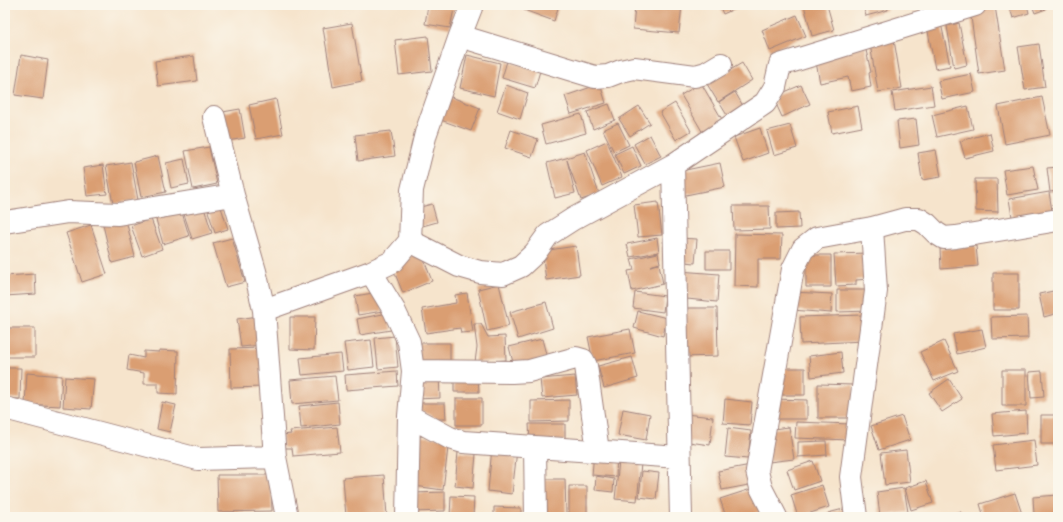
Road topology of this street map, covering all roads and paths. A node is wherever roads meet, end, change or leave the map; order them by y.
1 (472, 5) edge
2 (976, 5) edge
3 (460, 36) junction
4 (721, 64) dead end
5 (214, 117) dead end
6 (673, 165) junction
7 (233, 195) junction
8 (1058, 220) edge
9 (5, 222) edge
10 (872, 228) junction
11 (410, 241) junction
12 (371, 272) junction
13 (264, 310) junction
14 (413, 371) junction
15 (5, 408) edge
16 (409, 416) junction
17 (535, 447) junction
18 (598, 452) junction
19 (275, 457) junction
20 (679, 457) junction
21 (287, 517) edge
22 (407, 517) edge
23 (536, 517) edge
24 (681, 517) edge
25 (776, 517) edge
26 (856, 517) edge

1 - 3 street
2 - 6 street
3 - 4 street
3 - 11 street
5 - 7 street
6 - 11 street
6 - 20 street
7 - 9 street
7 - 13 street
8 - 10 street
10 - 25 street
10 - 26 street
11 - 12 street
12 - 13 street
12 - 14 street
13 - 19 street
14 - 16 street
14 - 18 street
15 - 19 street
16 - 17 street
16 - 22 street
17 - 18 street
17 - 23 street
18 - 20 street
19 - 21 street
20 - 24 street

